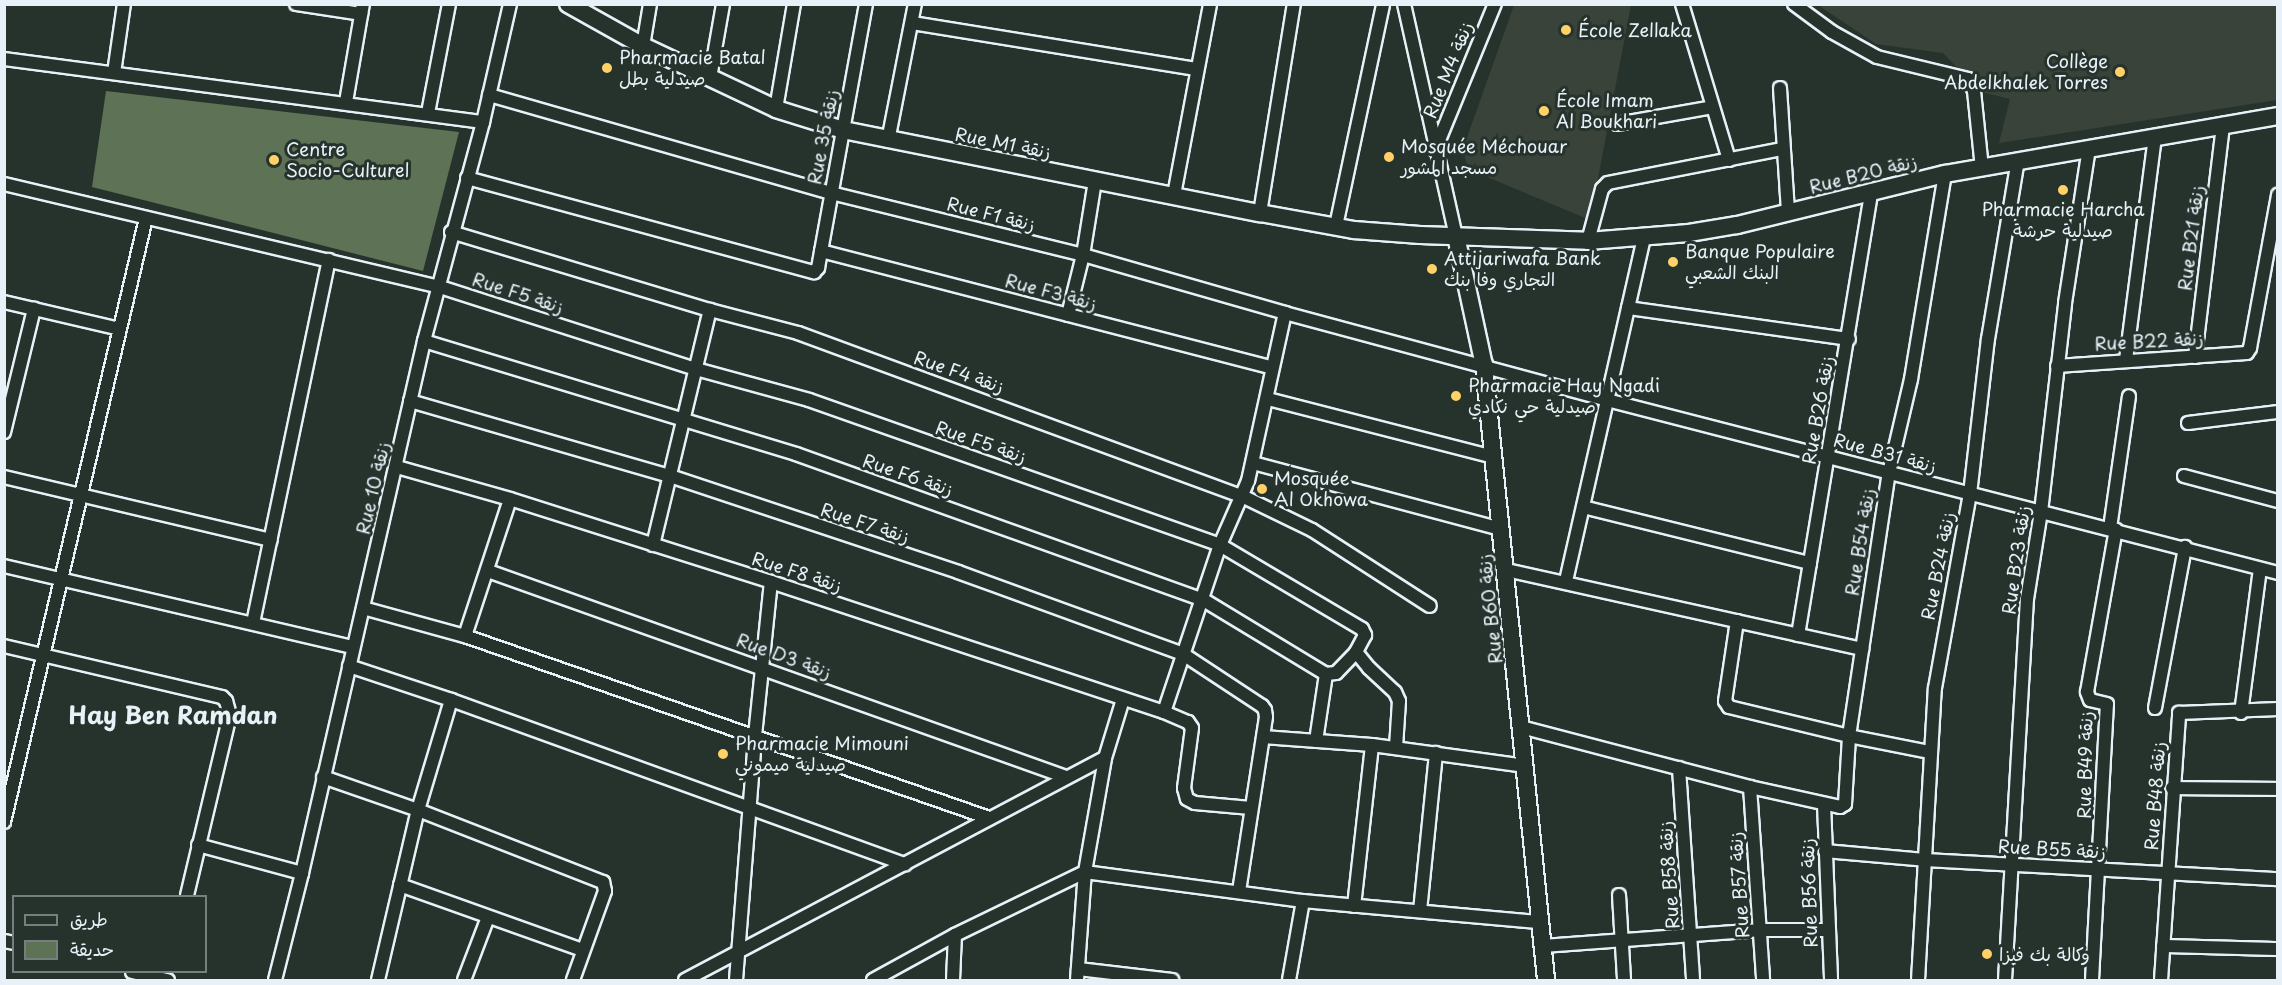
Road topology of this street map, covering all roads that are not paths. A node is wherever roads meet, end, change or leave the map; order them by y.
1 (124, 4) edge
2 (296, 4) edge
3 (449, 4) edge
4 (510, 4) edge
5 (650, 4) edge
6 (723, 4) edge
7 (794, 4) edge
8 (866, 4) edge
9 (915, 4) edge
10 (1210, 4) edge
11 (1294, 4) edge
12 (1383, 4) edge
13 (1404, 4) edge
14 (1494, 4) edge
15 (1682, 4) edge
16 (1794, 4) edge
17 (577, 7) edge
18 (362, 9) edge
19 (912, 22) junction
20 (643, 46) junction
21 (4, 59) edge
22 (1196, 69) junction
23 (114, 73) junction
24 (710, 78) junction
25 (1780, 88) dead end
26 (489, 95) junction
27 (346, 102) junction
28 (1713, 107) junction
29 (776, 109) junction
30 (428, 113) junction
31 (2277, 116) edge
32 (483, 122) junction
33 (1617, 124) dead end
34 (2223, 124) junction
35 (843, 130) junction
36 (2155, 136) junction
37 (888, 141) junction
38 (2089, 148) junction
39 (1782, 149) junction
40 (1435, 150) junction
41 (1729, 160) junction
42 (2018, 160) junction
43 (1982, 168) junction
44 (1945, 174) junction
45 (467, 178) junction
46 (1095, 181) junction
47 (4, 184) edge
48 (1872, 190) junction
49 (831, 193) junction
50 (1174, 195) junction
51 (2277, 195) edge
52 (1260, 213) junction
53 (1788, 213) junction
54 (146, 218) junction
55 (1336, 226) junction
56 (451, 232) junction
57 (1456, 236) junction
58 (1644, 238) junction
59 (1588, 241) junction
60 (821, 251) junction
61 (1083, 255) junction
62 (329, 260) junction
63 (437, 286) junction
64 (4, 302) edge
65 (1628, 308) junction
66 (34, 309) junction
67 (710, 310) junction
68 (1285, 313) junction
69 (1068, 315) junction
70 (120, 329) junction
71 (1849, 339) junction
72 (424, 341) junction
73 (2195, 357) junction
74 (2126, 360) junction
75 (1485, 365) junction
76 (2057, 366) junction
77 (1272, 368) junction
78 (696, 369) junction
79 (2129, 396) dead end
80 (1268, 399) junction
81 (1607, 400) junction
82 (410, 401) junction
83 (2277, 412) edge
84 (683, 420) junction
85 (2188, 423) dead end
86 (4, 432) edge
87 (1828, 455) junction
88 (1494, 457) junction
89 (1253, 463) junction
90 (397, 467) junction
91 (1889, 473) junction
92 (670, 476) junction
93 (2184, 476) dead end
94 (4, 477) edge
95 (1970, 494) junction
96 (81, 495) junction
97 (1242, 496) junction
98 (510, 499) junction
99 (2277, 501) edge
100 (1583, 507) junction
101 (2041, 512) junction
102 (1501, 529) junction
103 (2113, 529) junction
104 (272, 540) junction
105 (654, 545) junction
106 (1220, 545) junction
107 (2185, 547) junction
108 (1810, 563) junction
109 (4, 566) edge
110 (2260, 569) junction
111 (1506, 570) junction
112 (488, 571) junction
113 (2277, 573) edge
114 (60, 579) junction
115 (1566, 581) junction
116 (771, 582) junction
117 (1202, 599) junction
118 (1430, 606) dead end
119 (363, 608) junction
120 (1737, 621) junction
121 (253, 623) junction
122 (1798, 635) junction
123 (465, 636) junction
124 (4, 646) edge
125 (353, 647) junction
126 (1862, 650) junction
127 (1356, 652) junction
128 (1183, 654) junction
129 (44, 656) junction
130 (349, 666) junction
131 (762, 667) junction
132 (1326, 674) junction
133 (1123, 699) junction
134 (451, 700) junction
135 (2155, 708) dead end
136 (2277, 710) edge
137 (1164, 712) junction
138 (2241, 713) junction
139 (1521, 727) junction
140 (755, 736) junction
141 (1849, 736) junction
142 (1263, 737) junction
143 (1316, 741) junction
144 (1372, 745) junction
145 (1396, 748) junction
146 (1930, 752) junction
147 (1436, 753) junction
148 (1105, 758) junction
149 (1526, 766) junction
150 (1679, 768) junction
151 (323, 777) junction
152 (1066, 777) junction
153 (1750, 787) junction
154 (2172, 788) junction
155 (2277, 789) edge
156 (7, 796) edge
157 (1824, 804) junction
158 (749, 807) junction
159 (1251, 808) junction
160 (417, 810) junction
161 (988, 818) junction
162 (4, 822) edge
163 (198, 845) junction
164 (1825, 851) junction
165 (1925, 860) junction
166 (906, 864) junction
167 (2010, 864) junction
168 (2099, 869) junction
169 (1085, 872) junction
170 (302, 873) junction
171 (2168, 875) junction
172 (2277, 879) edge
173 (400, 885) junction
174 (1239, 892) junction
175 (187, 895) edge
176 (1619, 895) dead end
177 (1303, 901) junction
178 (1354, 906) junction
179 (1420, 911) junction
180 (488, 917) junction
181 (1540, 922) junction
182 (1761, 930) junction
183 (1828, 930) junction
184 (955, 935) junction
185 (1691, 935) junction
186 (1622, 940) junction
187 (1543, 946) junction
188 (2163, 946) junction
189 (2277, 949) edge
190 (583, 950) junction
191 (739, 951) junction
192 (136, 973) edge
193 (1078, 975) edge
194 (168, 980) edge
195 (274, 981) edge
196 (378, 981) edge
197 (464, 981) edge
198 (573, 981) edge
199 (685, 981) edge
200 (736, 981) edge
201 (873, 981) edge
202 (953, 981) edge
203 (1172, 981) edge
204 (1289, 981) edge
205 (1546, 981) edge
206 (1624, 981) edge
207 (1693, 981) edge
208 (1763, 981) edge
209 (1831, 981) edge
210 (1918, 981) edge
211 (2005, 981) edge
212 (2092, 981) edge
213 (2161, 981) edge

1 - 23 street
2 - 18 street
3 - 30 street
4 - 26 street, Rue 10 زنقة
5 - 20 street
6 - 24 street
7 - 29 street
8 - 35 street, Rue 35 زنقة
9 - 19 street
10 - 22 street
11 - 52 street
12 - 55 street
13 - 40 street
14 - 40 street, Rue M4 زنقة
15 - 28 street
16 - 43 street
17 - 20 street, Rue M1 زنقة
18 - 27 street
19 - 22 street
19 - 37 street
20 - 24 street, Rue M1 زنقة
21 - 23 street
22 - 50 street
23 - 27 street
24 - 29 street, Rue M1 زنقة
25 - 39 street
26 - 32 street, Rue 10 زنقة
26 - 49 street, Rue F1 زنقة
27 - 30 street
28 - 33 street
28 - 41 street
29 - 35 street, Rue M1 زنقة
30 - 32 street
31 - 34 street, Rue B20 زنقة
32 - 45 street, Rue 10 زنقة
34 - 36 street, Rue B20 زنقة
34 - 73 street, Rue B21 زنقة
35 - 37 street, Rue M1 زنقة
35 - 49 street, Rue 35 زنقة
36 - 38 street, Rue B20 زنقة
36 - 74 street
37 - 46 street, Rue M1 زنقة
38 - 42 street, Rue B20 زنقة
38 - 76 street, Rue B23 زنقة
39 - 41 street
39 - 53 street
40 - 57 street
41 - 59 street
42 - 43 street, Rue B20 زنقة
42 - 95 street, Rue B24 زنقة
43 - 44 street, Rue B20 زنقة
44 - 48 street, Rue B20 زنقة
44 - 91 street, Rue B54 زنقة
45 - 56 street, Rue 10 زنقة
45 - 60 street, Rue 35 زنقة
46 - 50 street, Rue M1 زنقة
46 - 61 street
47 - 54 street, Rue F5 زنقة
48 - 53 street, Rue B20 زنقة
48 - 71 street, Rue B26 زنقة
49 - 60 street, Rue 35 زنقة
49 - 61 street, Rue F1 زنقة
50 - 52 street, Rue M1 زنقة
51 - 73 street, Rue B22 زنقة
52 - 55 street, Rue M1 زنقة
53 - 58 street, Rue B20 زنقة
54 - 62 street, Rue F5 زنقة
54 - 70 street
55 - 57 street, Rue M1 زنقة
56 - 63 street, Rue 10 زنقة
56 - 67 street, Rue F4 زنقة
57 - 59 street, Rue B20 زنقة
57 - 75 street, Rue B60 زنقة
58 - 59 street, Rue B20 زنقة
58 - 65 street
60 - 69 street, Rue F3 زنقة
61 - 68 street, Rue F1 زنقة
61 - 69 street
62 - 63 street, Rue F5 زنقة
62 - 104 street
63 - 72 street, Rue 10 زنقة
63 - 78 street, Rue F5 زنقة
64 - 66 street
65 - 71 street
65 - 81 street
66 - 70 street
66 - 86 street
67 - 78 street
67 - 97 street, Rue F4 زنقة
68 - 75 street, Rue F1 زنقة
68 - 77 street
69 - 77 street, Rue F3 زنقة
70 - 96 street
71 - 87 street, Rue B26 زنقة
72 - 82 street, Rue 10 زنقة
72 - 84 street, Rue F6 زنقة
73 - 74 street, Rue B22 زنقة
74 - 76 street, Rue B22 زنقة
75 - 81 street, Rue B31 زنقة
75 - 88 street, Rue B60 زنقة
76 - 101 street, Rue B23 زنقة
77 - 80 street
78 - 84 street
78 - 106 street, Rue F5 زنقة
79 - 103 street
80 - 88 street
80 - 89 street
81 - 87 street, Rue B31 زنقة
81 - 100 street
82 - 90 street, Rue 10 زنقة
82 - 92 street, Rue F7 زنقة
83 - 85 street
84 - 92 street
84 - 117 street, Rue F6 زنقة
87 - 91 street, Rue B31 زنقة
87 - 108 street, Rue B26 زنقة
88 - 102 street, Rue B60 زنقة
89 - 97 street
89 - 102 street
90 - 98 street, Rue F8 زنقة
90 - 119 street, Rue 10 زنقة
91 - 95 street, Rue B31 زنقة
91 - 126 street, Rue B54 زنقة
92 - 105 street
92 - 128 street, Rue F7 زنقة
93 - 99 street
94 - 96 street
95 - 101 street, Rue B31 زنقة
95 - 146 street, Rue B24 زنقة
96 - 104 street
96 - 114 street
97 - 106 street
97 - 118 street, Rue F4 زنقة
98 - 105 street, Rue F8 زنقة
98 - 112 street
100 - 108 street
100 - 115 street
101 - 103 street, Rue B31 زنقة
101 - 167 street, Rue B23 زنقة
102 - 111 street, Rue B60 زنقة
103 - 107 street, Rue B31 زنقة
103 - 168 street, Rue B49 زنقة
104 - 121 street
105 - 116 street, Rue F8 زنقة
106 - 117 street
106 - 127 street, Rue F5 زنقة
107 - 110 street, Rue B31 زنقة
107 - 135 street
108 - 122 street, Rue B26 زنقة
109 - 114 street
110 - 113 street, Rue B31 زنقة
110 - 138 street
111 - 115 street
111 - 139 street, Rue B60 زنقة
112 - 123 street
112 - 131 street, Rue D3 زنقة
114 - 121 street
114 - 129 street
115 - 120 street
116 - 131 street
116 - 133 street, Rue F8 زنقة
117 - 128 street
117 - 132 street, Rue F6 زنقة
119 - 123 street
119 - 125 street, Rue 10 زنقة
120 - 122 street
120 - 141 street
121 - 125 street
122 - 126 street
123 - 140 street
124 - 129 street
125 - 130 street, Rue 10 زنقة
126 - 141 street, Rue B54 زنقة
127 - 132 street
127 - 145 street
128 - 137 street
128 - 142 street, Rue F7 زنقة
129 - 156 street
129 - 163 street
130 - 134 street
130 - 151 street, Rue 10 زنقة
131 - 140 street
131 - 152 street, Rue D3 زنقة
132 - 143 street
133 - 137 street, Rue F8 زنقة
133 - 148 street
134 - 158 street
134 - 160 street
136 - 138 street, Rue B48 زنقة
137 - 159 street, Rue F8 زنقة
138 - 154 street, Rue B48 زنقة
139 - 149 street, Rue B60 زنقة
139 - 150 street
140 - 158 street
140 - 161 street
141 - 146 street
141 - 157 street, Rue B54 زنقة
142 - 143 street
142 - 159 street
143 - 144 street
144 - 145 street
144 - 178 street
145 - 147 street
146 - 165 street, Rue B24 زنقة
147 - 149 street
147 - 179 street
148 - 152 street
148 - 169 street
149 - 181 street, Rue B60 زنقة
150 - 153 street
150 - 185 street, Rue B58 زنقة
151 - 160 street
151 - 170 street, Rue 10 زنقة
152 - 161 street
153 - 157 street
153 - 182 street, Rue B57 زنقة
154 - 155 street
154 - 171 street, Rue B48 زنقة
156 - 162 street
157 - 164 street, Rue B56 زنقة
158 - 166 street
158 - 191 street
159 - 174 street
160 - 173 street
160 - 190 street
161 - 166 street
163 - 170 street
163 - 175 street
164 - 165 street, Rue B55 زنقة
164 - 183 street, Rue B56 زنقة
165 - 167 street, Rue B55 زنقة
165 - 210 street, Rue B24 زنقة
166 - 191 street
167 - 168 street, Rue B55 زنقة
167 - 211 street, Rue B23 زنقة
168 - 171 street, Rue B55 زنقة
168 - 212 street, Rue B49 زنقة
169 - 174 street
169 - 184 street
169 - 193 street
170 - 195 street, Rue 10 زنقة
171 - 172 street, Rue B55 زنقة
171 - 188 street, Rue B48 زنقة
173 - 180 street
173 - 196 street
174 - 177 street
176 - 186 street
177 - 178 street
177 - 204 street
178 - 179 street
179 - 181 street
180 - 190 street
180 - 197 street
181 - 187 street, Rue B60 زنقة
182 - 183 street
182 - 185 street
182 - 208 street, Rue B57 زنقة
183 - 209 street, Rue B56 زنقة
184 - 201 street
184 - 202 street
185 - 186 street
185 - 207 street, Rue B58 زنقة
186 - 187 street
186 - 206 street
187 - 205 street, Rue B60 زنقة
188 - 189 street
188 - 213 street, Rue B48 زنقة
190 - 198 street
191 - 199 street
191 - 200 street
192 - 194 street
193 - 203 street

